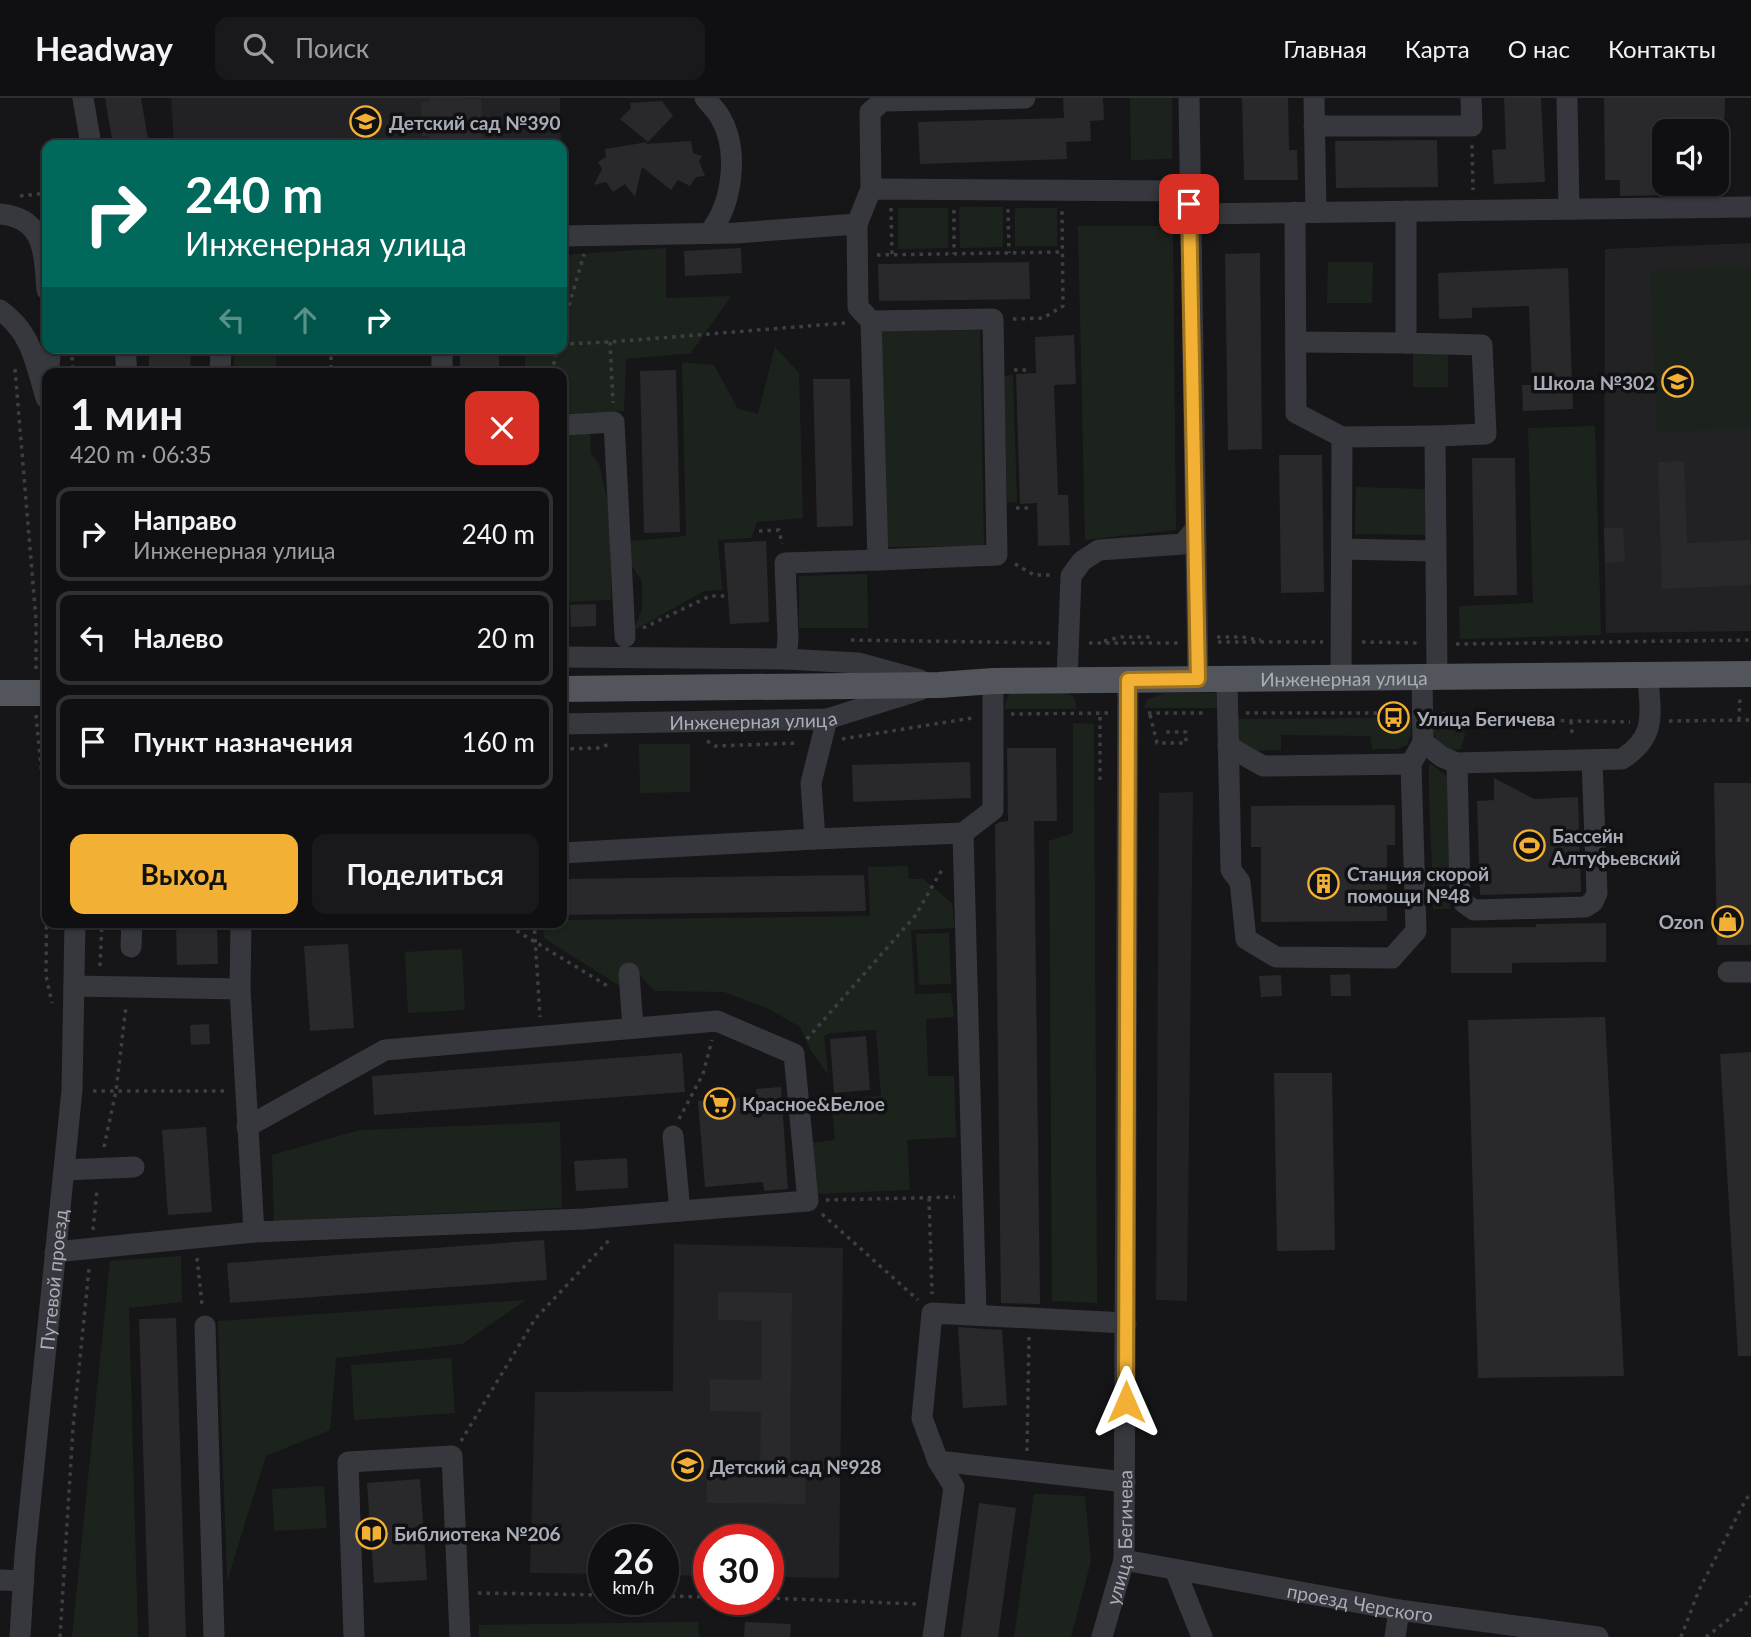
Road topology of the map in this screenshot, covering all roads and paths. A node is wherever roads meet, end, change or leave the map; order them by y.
1 (83, 98) edge
2 (705, 98) edge
3 (1025, 98) edge
4 (1189, 98) edge
5 (1314, 98) edge
6 (1471, 98) edge
7 (1567, 98) edge
8 (1472, 125) junction
9 (1314, 126) junction
10 (90, 140) edge
11 (871, 189) junction
12 (1062, 189) junction
13 (1189, 191) junction
14 (42, 195) edge
15 (891, 202) dead end
16 (954, 202) dead end
17 (1008, 202) dead end
18 (6, 205) edge
19 (1751, 207) edge
20 (1569, 209) junction
21 (1473, 210) junction
22 (1406, 211) junction
23 (1305, 212) junction
24 (1189, 214) junction
25 (857, 224) junction
26 (709, 233) junction
27 (590, 235) junction
28 (567, 236) edge
29 (42, 246) edge
30 (1062, 252) junction
31 (1009, 253) junction
32 (954, 254) junction
33 (892, 255) junction
34 (858, 256) junction
35 (0, 310) edge
36 (567, 313) edge
37 (993, 319) junction
38 (871, 321) junction
39 (610, 342) junction
40 (1296, 342) junction
41 (1406, 343) junction
42 (567, 344) edge
43 (15, 371) dead end
44 (42, 382) edge
45 (614, 422) junction
46 (567, 425) edge
47 (1435, 436) junction
48 (1342, 437) junction
49 (1195, 529) junction
50 (759, 531) dead end
51 (1342, 549) junction
52 (1436, 551) junction
53 (997, 555) junction
54 (878, 560) junction
55 (786, 563) junction
56 (1072, 576) junction
57 (728, 596) dead end
58 (625, 637) joint
59 (1154, 637) dead end
60 (844, 640) dead end
61 (1204, 640) junction
62 (1751, 640) edge
63 (1272, 642) junction
64 (1341, 642) junction
65 (1069, 643) junction
66 (1098, 643) junction
67 (1437, 644) junction
68 (567, 657) edge
69 (786, 659) junction
70 (1751, 674) edge
71 (1648, 676) junction
72 (1430, 677) junction
73 (1341, 678) junction
74 (1198, 679) junction
75 (1227, 679) junction
76 (1067, 680) junction
77 (1128, 680) junction
78 (993, 681) junction
79 (939, 685) junction
80 (567, 689) edge
81 (0, 693) edge
82 (40, 694) edge
83 (1100, 713) dead end
84 (1139, 713) junction
85 (1228, 713) junction
86 (1423, 713) junction
87 (827, 719) junction
88 (1751, 720) edge
89 (1571, 721) junction
90 (1651, 722) junction
91 (567, 724) edge
92 (42, 728) edge
93 (1162, 732) dead end
94 (1572, 733) dead end
95 (1423, 742) junction
96 (1228, 746) junction
97 (1591, 760) junction
98 (1457, 763) junction
99 (1411, 764) junction
100 (1100, 780) dead end
101 (963, 833) junction
102 (815, 839) junction
103 (567, 853) edge
104 (46, 928) edge
105 (75, 928) edge
106 (102, 928) edge
107 (132, 928) edge
108 (241, 928) edge
109 (512, 928) edge
110 (534, 928) edge
111 (535, 942) junction
112 (131, 947) dead end
113 (1728, 972) dead end
114 (1751, 972) edge
115 (629, 973) dead end
116 (74, 986) junction
117 (99, 986) junction
118 (128, 986) junction
119 (240, 989) junction
120 (631, 1000) junction
121 (54, 1014) dead end
122 (717, 1021) junction
123 (633, 1028) junction
124 (541, 1036) junction
125 (794, 1054) junction
126 (72, 1090) junction
127 (116, 1091) junction
128 (245, 1091) junction
129 (676, 1126) joint
130 (247, 1127) junction
131 (134, 1167) dead end
132 (100, 1169) junction
133 (64, 1170) junction
134 (971, 1197) junction
135 (929, 1198) junction
136 (807, 1200) junction
137 (680, 1211) junction
138 (633, 1215) junction
139 (254, 1232) junction
140 (194, 1238) junction
141 (91, 1248) junction
142 (55, 1252) junction
143 (932, 1313) junction
144 (975, 1314) junction
145 (1030, 1317) junction
146 (1126, 1322) junction
147 (205, 1326) joint
148 (452, 1456) junction
149 (938, 1461) junction
150 (1027, 1471) junction
151 (1125, 1482) junction
152 (1751, 1494) edge
153 (1124, 1560) junction
154 (1175, 1570) junction
155 (0, 1580) edge
156 (24, 1581) junction
157 (458, 1593) junction
158 (588, 1595) edge
159 (1751, 1596) edge
160 (784, 1599) edge
161 (938, 1605) junction
162 (1399, 1610) junction
163 (20, 1637) edge
164 (60, 1637) edge
165 (214, 1637) edge
166 (354, 1637) edge
167 (460, 1637) edge
168 (933, 1637) edge
169 (1102, 1637) edge
170 (1202, 1637) edge
171 (1395, 1637) edge
172 (1598, 1637) edge
173 (1681, 1637) edge
174 (1706, 1637) edge

1 - 10 street
2 - 26 street
3 - 11 street
4 - 13 street
5 - 9 street
6 - 8 street
7 - 20 street
8 - 9 street
8 - 21 path
9 - 23 street
11 - 12 street
11 - 25 street
12 - 13 street
12 - 30 path
13 - 24 street
14 - 18 path
15 - 33 path
16 - 32 path
17 - 31 path
18 - 29 street
19 - 20 street
20 - 21 street
21 - 22 street
22 - 23 street
22 - 41 street
23 - 24 street
23 - 40 street
24 - 49 street
25 - 26 street
25 - 34 street
26 - 27 street
27 - 28 street
27 - 36 path
30 - 31 path
30 - 37 path
31 - 32 path
32 - 33 path
33 - 34 path
34 - 38 street
35 - 44 street
37 - 38 street
37 - 53 street
38 - 39 path
38 - 54 street
39 - 42 path
39 - 45 path
40 - 41 street
40 - 48 street
41 - 47 street
43 - 82 path
45 - 46 street
45 - 58 street
47 - 48 street
47 - 52 street
48 - 51 street
49 - 56 street
49 - 61 street
50 - 55 path
51 - 52 street
51 - 64 street
52 - 67 street
53 - 54 street
53 - 56 path
54 - 55 street
55 - 69 street
56 - 65 street
57 - 58 path
59 - 66 path
60 - 65 path
61 - 63 path
61 - 63 path
61 - 66 path
61 - 74 street
62 - 67 path
63 - 64 path
64 - 67 path
64 - 73 street
65 - 66 path
65 - 76 street
67 - 72 street
68 - 69 street, Инженерная улица
69 - 79 street, Инженерная улица
70 - 71 main road, Инженерная улица
71 - 72 main road, Инженерная улица
71 - 90 street
72 - 73 main road, Инженерная улица
72 - 86 street
73 - 75 main road, Инженерная улица
74 - 75 main road, Инженерная улица
74 - 77 main road, Инженерная улица
75 - 85 street
76 - 77 main road, Инженерная улица
76 - 78 main road, Инженерная улица
77 - 84 street, улица Бегичева
78 - 79 main road, Инженерная улица
78 - 101 street
79 - 80 main road
79 - 87 street, Инженерная улица
81 - 82 main road, bridge
82 - 92 path
83 - 100 path
84 - 85 path
84 - 93 path
84 - 146 street, улица Бегичева
85 - 86 path
85 - 96 street
86 - 89 path
86 - 95 street
87 - 91 street, Инженерная улица
87 - 102 street
88 - 90 path
89 - 90 path
89 - 94 path
90 - 97 street
95 - 98 street
95 - 99 street
96 - 99 street
96 - 99 street
97 - 98 street
97 - 98 street
101 - 102 street
101 - 125 path
101 - 134 street
102 - 103 street
104 - 121 path
105 - 116 street, Путевой проезд
106 - 117 path
107 - 112 street
108 - 119 street
109 - 111 path
110 - 111 path
111 - 120 path
111 - 124 path
113 - 114 street
115 - 120 street
116 - 117 street
116 - 126 street, Путевой проезд
117 - 118 street
118 - 119 street
118 - 127 path
119 - 128 street
120 - 123 street
122 - 123 street
122 - 125 street
122 - 129 path
123 - 124 street
124 - 130 street
125 - 136 street
126 - 127 path
126 - 133 street, Путевой проезд
127 - 128 path
127 - 132 path
128 - 130 street
129 - 137 street
130 - 139 street
131 - 132 street
132 - 133 street
132 - 141 path
133 - 142 street, Путевой проезд
134 - 135 path
134 - 144 street
135 - 136 path
135 - 143 path
136 - 137 street
136 - 143 path
137 - 138 street
138 - 139 street
138 - 148 path
139 - 140 street
140 - 141 street
140 - 147 path
141 - 142 street
141 - 164 path
142 - 156 street, Путевой проезд
143 - 144 street
143 - 149 street
144 - 145 street
145 - 146 street
145 - 150 path
146 - 151 street, улица Бегичева
147 - 165 street
148 - 157 street
148 - 166 street
149 - 150 street
149 - 161 street
150 - 151 street
151 - 153 street, улица Бегичева
152 - 173 path
153 - 154 street, проезд Черского
153 - 169 street, улица Бегичева
154 - 162 street, проезд Черского
154 - 170 street
155 - 156 street
156 - 163 street, Путевой проезд
157 - 158 path
157 - 167 street
159 - 174 path
160 - 161 path
161 - 168 street
162 - 171 street
162 - 172 street, проезд Черского

